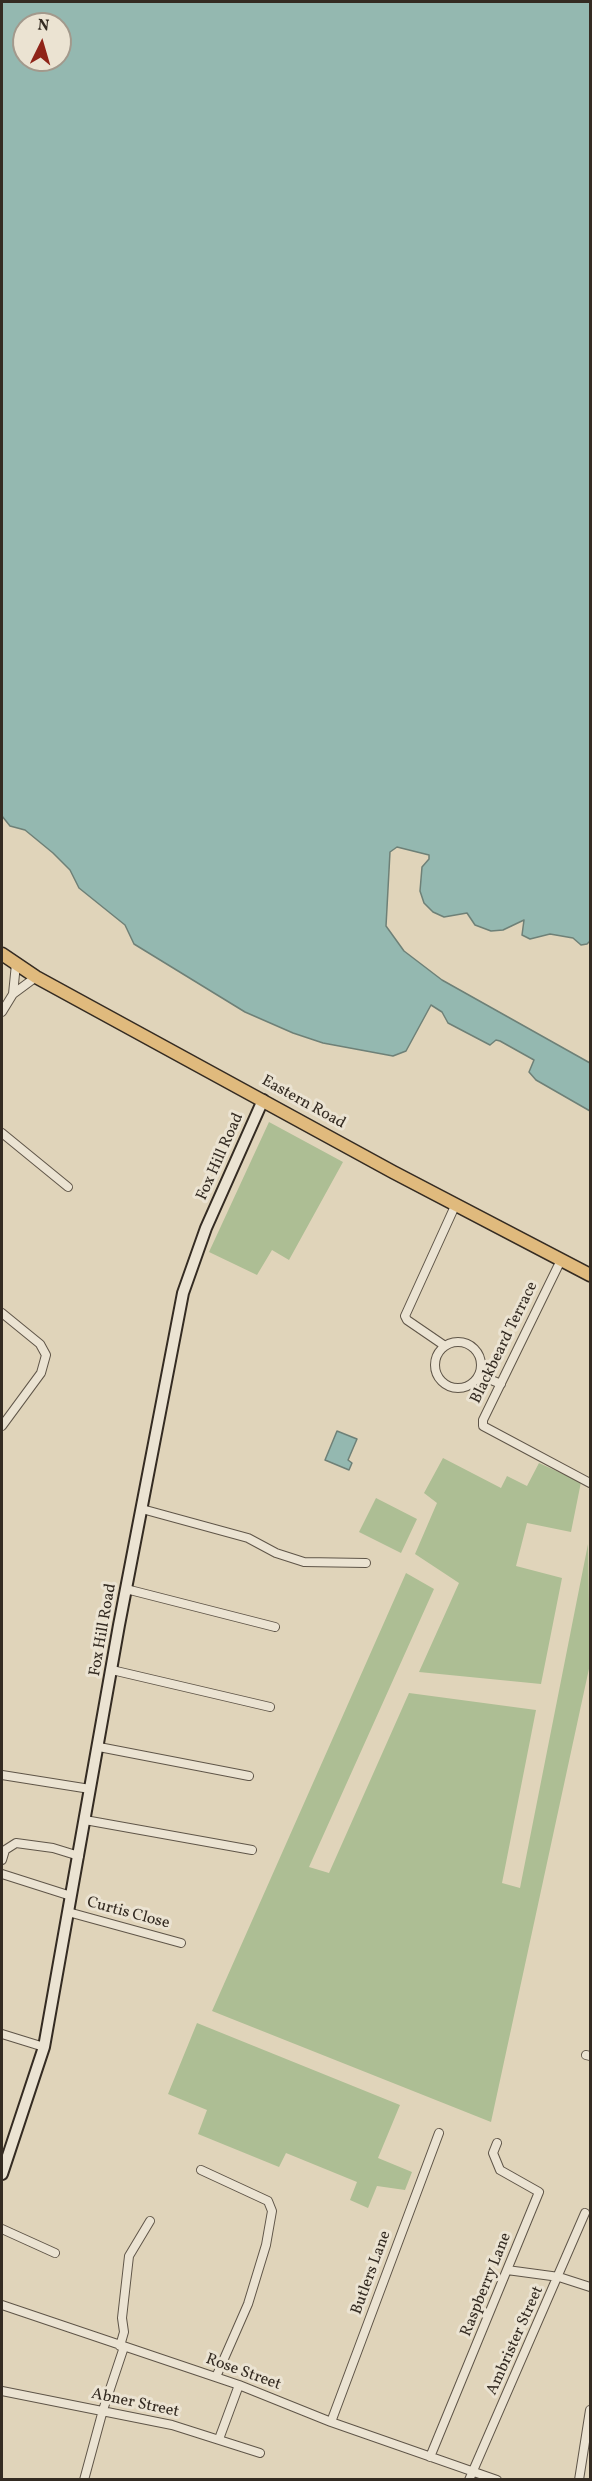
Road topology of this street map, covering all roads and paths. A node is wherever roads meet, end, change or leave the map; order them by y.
1 (2, 954) edge
2 (16, 964) junction
3 (36, 977) junction
4 (14, 994) junction
5 (2, 1012) edge
6 (263, 1100) junction
7 (2, 1133) edge
8 (68, 1187) dead end
9 (455, 1206) junction
10 (561, 1260) junction
11 (591, 1275) edge
12 (2, 1313) edge
13 (445, 1346) junction
14 (479, 1376) junction
15 (501, 1384) junction
16 (2, 1426) edge
17 (591, 1483) edge
18 (142, 1509) junction
19 (366, 1563) dead end
20 (126, 1589) junction
21 (275, 1627) dead end
22 (112, 1671) junction
23 (270, 1707) dead end
24 (99, 1747) junction
25 (2, 1775) edge
26 (249, 1776) dead end
27 (90, 1789) junction
28 (85, 1820) junction
29 (252, 1850) dead end
30 (79, 1856) junction
31 (2, 1860) edge
32 (2, 1874) edge
33 (72, 1896) junction
34 (68, 1912) junction
35 (180, 1942) dead end
36 (2, 2034) edge
37 (44, 2048) junction
38 (439, 2133) dead end
39 (497, 2143) dead end
40 (201, 2170) dead end
41 (2, 2174) edge
42 (585, 2213) dead end
43 (150, 2221) dead end
44 (2, 2229) edge
45 (55, 2253) dead end
46 (507, 2270) junction
47 (559, 2277) junction
48 (591, 2287) edge
49 (2, 2305) edge
50 (122, 2346) junction
51 (216, 2377) junction
52 (239, 2385) junction
53 (2, 2391) edge
54 (103, 2410) junction
55 (591, 2410) edge
56 (331, 2422) junction
57 (219, 2439) junction
58 (260, 2453) dead end
59 (430, 2457) junction
60 (471, 2476) edge
61 (84, 2480) edge
62 (497, 2480) edge
63 (579, 2480) edge

1 - 2 highway, Eastern Road
2 - 3 highway, Eastern Road
2 - 4 street
3 - 4 street
3 - 6 highway, Eastern Road
4 - 5 street
6 - 9 highway, Eastern Road
6 - 18 main road, Fox Hill Road
7 - 8 street
9 - 10 highway, Eastern Road
9 - 13 street
10 - 11 highway, Eastern Road
10 - 15 street, Blackbeard Terrace
12 - 16 street
13 - 14 street
13 - 14 street
14 - 15 street
15 - 17 street, Blackbeard Terrace
18 - 19 street
18 - 20 main road, Fox Hill Road
20 - 21 street
20 - 22 main road, Fox Hill Road
22 - 23 street
22 - 24 main road, Fox Hill Road
24 - 26 street
24 - 27 main road, Fox Hill Road
25 - 27 street
27 - 28 main road, Fox Hill Road
28 - 29 street
28 - 30 main road, Fox Hill Road
30 - 31 street
30 - 33 main road, Fox Hill Road
32 - 33 street
33 - 34 main road, Fox Hill Road
34 - 35 street, Curtis Close
34 - 37 main road, Fox Hill Road
36 - 37 street
37 - 41 main road, Fox Hill Road
38 - 56 street, Butlers Lane
39 - 46 street, Raspberry Lane
40 - 51 street
42 - 47 street, Ambrister Street
43 - 50 street
44 - 45 street
46 - 47 street
46 - 59 street, Raspberry Lane
47 - 48 street
47 - 60 street, Ambrister Street
49 - 50 street, Rose Street
50 - 51 street, Rose Street
50 - 54 street
51 - 52 street, Rose Street
52 - 56 street, Rose Street
52 - 57 street
53 - 54 street, Abner Street
54 - 57 street, Abner Street
54 - 61 street
55 - 63 street
56 - 59 street, Rose Street
57 - 58 street, Abner Street
59 - 60 street, Rose Street
60 - 62 street, Rose Street

